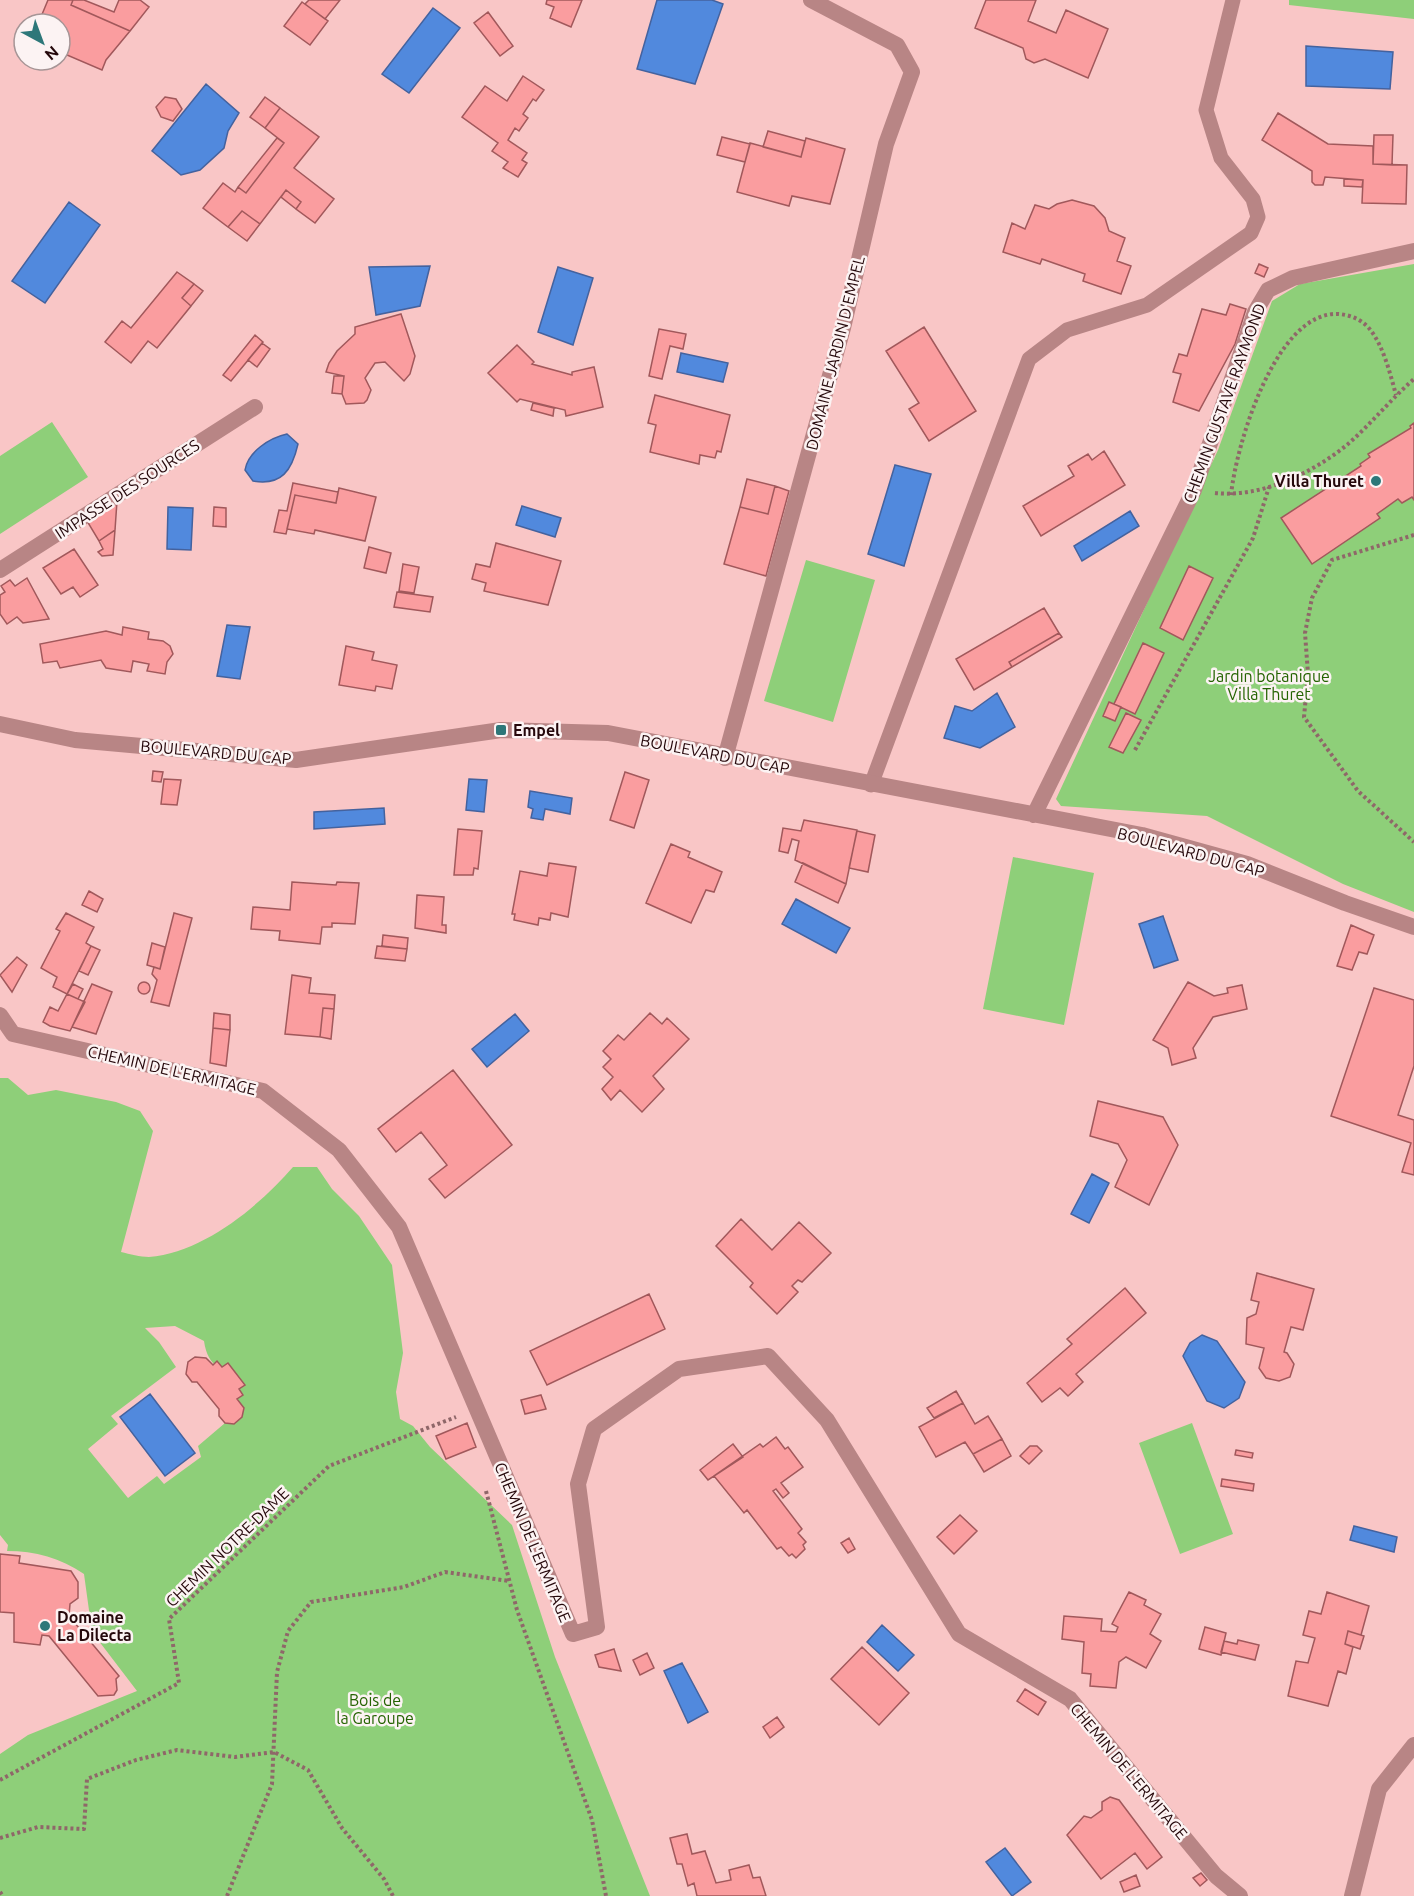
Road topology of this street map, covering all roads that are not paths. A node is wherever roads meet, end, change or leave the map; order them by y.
1 (811, 0) edge
2 (1233, 0) edge
3 (1414, 251) edge
4 (255, 407) dead end
5 (0, 570) edge
6 (0, 724) edge
7 (725, 758) junction
8 (871, 785) junction
9 (1034, 815) junction
10 (1414, 927) edge
11 (0, 1015) edge
12 (1414, 1745) edge
13 (1240, 1896) edge
14 (1352, 1896) edge

1 - 7 street, DOMAINE JARDIN D'EMPEL
2 - 8 lane
3 - 9 street, CHEMIN GUSTAVE RAYMOND
4 - 5 street, IMPASSE DES SOURCES
6 - 7 street, BOULEVARD DU CAP
7 - 8 street, BOULEVARD DU CAP
8 - 9 street, BOULEVARD DU CAP
9 - 10 street, BOULEVARD DU CAP
11 - 13 street, CHEMIN DE L'ERMITAGE
12 - 14 street

